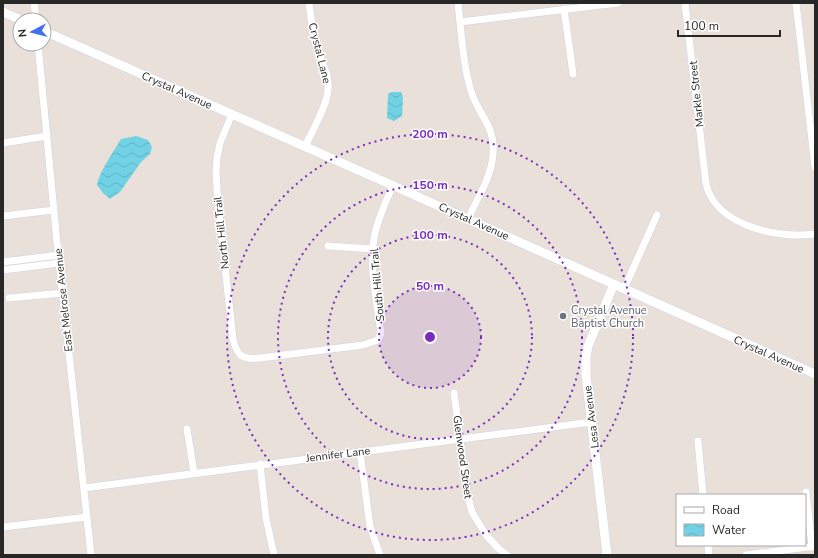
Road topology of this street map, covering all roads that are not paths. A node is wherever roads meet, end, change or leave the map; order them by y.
1 (309, 3) edge
2 (458, 3) edge
3 (618, 3) edge
4 (685, 3) edge
5 (796, 3) edge
6 (564, 9) junction
7 (460, 22) junction
8 (52, 35) edge
9 (39, 52) edge
10 (573, 74) dead end
11 (232, 114) junction
12 (46, 136) junction
13 (3, 143) edge
14 (305, 147) junction
15 (815, 167) edge
16 (393, 185) junction
17 (54, 210) junction
18 (3, 216) edge
19 (656, 216) dead end
20 (468, 219) junction
21 (815, 234) edge
22 (328, 246) dead end
23 (372, 248) junction
24 (59, 255) junction
25 (3, 262) edge
26 (60, 263) junction
27 (3, 270) edge
28 (614, 284) junction
29 (624, 289) junction
30 (63, 293) junction
31 (9, 298) dead end
32 (378, 340) joint
33 (815, 374) edge
34 (454, 393) dead end
35 (592, 422) junction
36 (187, 429) dead end
37 (461, 439) junction
38 (698, 441) dead end
39 (360, 452) junction
40 (260, 464) junction
41 (194, 473) junction
42 (84, 488) junction
43 (806, 492) dead end
44 (703, 494) edge
45 (87, 517) junction
46 (3, 527) edge
47 (813, 547) edge
48 (91, 555) edge
49 (274, 555) edge
50 (380, 555) edge
51 (507, 555) edge
52 (607, 555) edge
53 (746, 555) edge

1 - 14 street, Crystal Lane
2 - 7 street
3 - 6 street
4 - 21 street, Markle Street
5 - 15 street
6 - 7 street
6 - 10 street
7 - 20 street
8 - 11 street, Crystal Avenue
9 - 12 street, East Melrose Avenue
11 - 14 street, Crystal Avenue
11 - 32 street, North Hill Trail
12 - 13 street
12 - 17 street, East Melrose Avenue
14 - 16 street, Crystal Avenue
16 - 20 street, Crystal Avenue
16 - 23 street, South Hill Trail
17 - 18 street
17 - 24 street, East Melrose Avenue
19 - 29 street
20 - 28 street, Crystal Avenue
22 - 23 street
23 - 32 street, South Hill Trail
24 - 25 street
24 - 26 street, East Melrose Avenue
26 - 27 street
26 - 30 street, East Melrose Avenue
28 - 29 street, Crystal Avenue
28 - 35 street, Lesa Avenue
29 - 33 street, Crystal Avenue
30 - 31 street
30 - 42 street, East Melrose Avenue
34 - 37 street, Glenwood Street
35 - 37 street, Jennifer Lane
35 - 52 street, Lesa Avenue
36 - 41 street
37 - 39 street, Jennifer Lane
37 - 51 street, Glenwood Street
38 - 44 street
39 - 40 street, Jennifer Lane
39 - 50 street
40 - 41 street, Jennifer Lane
40 - 49 street
41 - 42 street, Jennifer Lane
42 - 45 street, East Melrose Avenue
43 - 47 street
45 - 46 street
45 - 48 street, East Melrose Avenue
47 - 53 street

